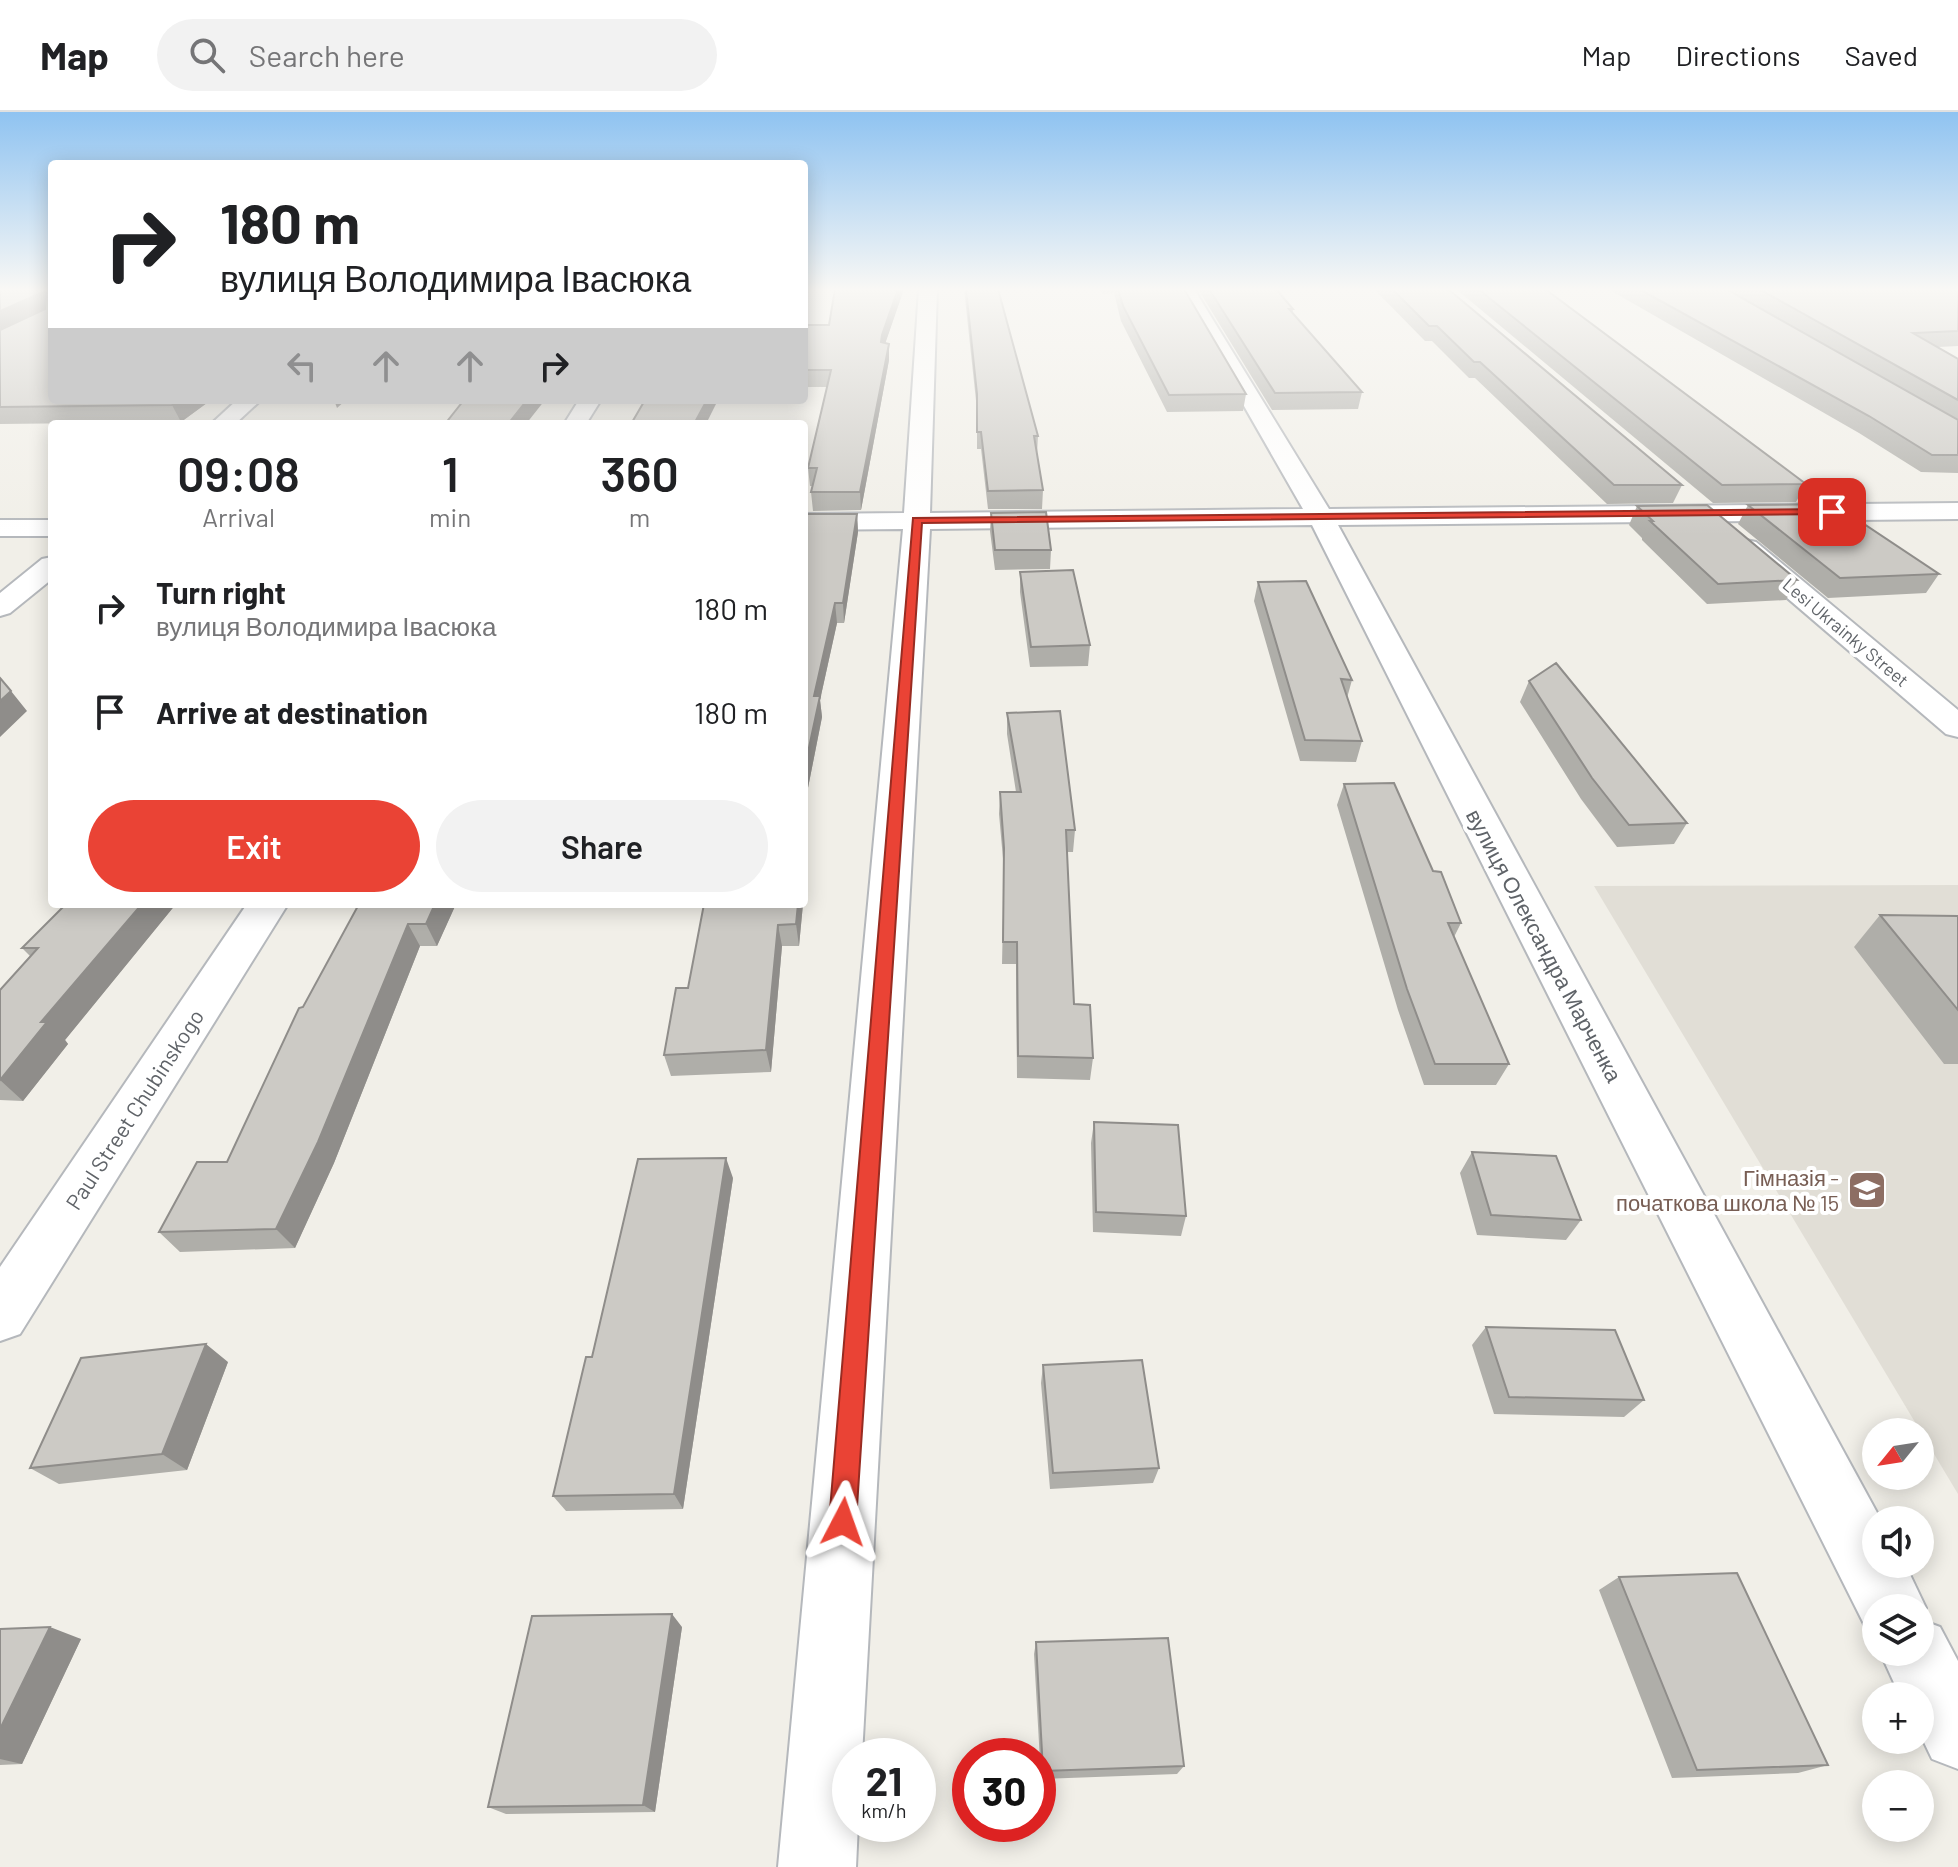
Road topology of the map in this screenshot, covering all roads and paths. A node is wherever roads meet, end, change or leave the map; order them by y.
1 (924, 371) edge
2 (1234, 371) edge
3 (245, 404) edge
4 (227, 420) edge
5 (1669, 483) edge
6 (1958, 511) edge
7 (1705, 514) junction
8 (1321, 518) junction
9 (917, 520) junction
10 (808, 522) edge
11 (0, 528) edge
12 (48, 528) edge
13 (48, 568) edge
14 (0, 607) edge
15 (1958, 727) edge
16 (265, 908) edge
17 (0, 1315) edge
18 (1885, 1594) edge
19 (1922, 1666) edge
20 (1958, 1733) edge
21 (817, 1867) edge

1 - 9 street
2 - 8 street, вулиця Олександра Марченка
3 - 4 street
5 - 7 street, Lesi Ukrainky Street
6 - 7 street
7 - 8 street
7 - 15 street, Lesi Ukrainky Street
8 - 9 street
8 - 18 street, вулиця Олександра Марченка
9 - 10 street
9 - 21 street
11 - 12 street
13 - 14 street
16 - 17 street, Paul Street Chubinskogo
19 - 20 street

